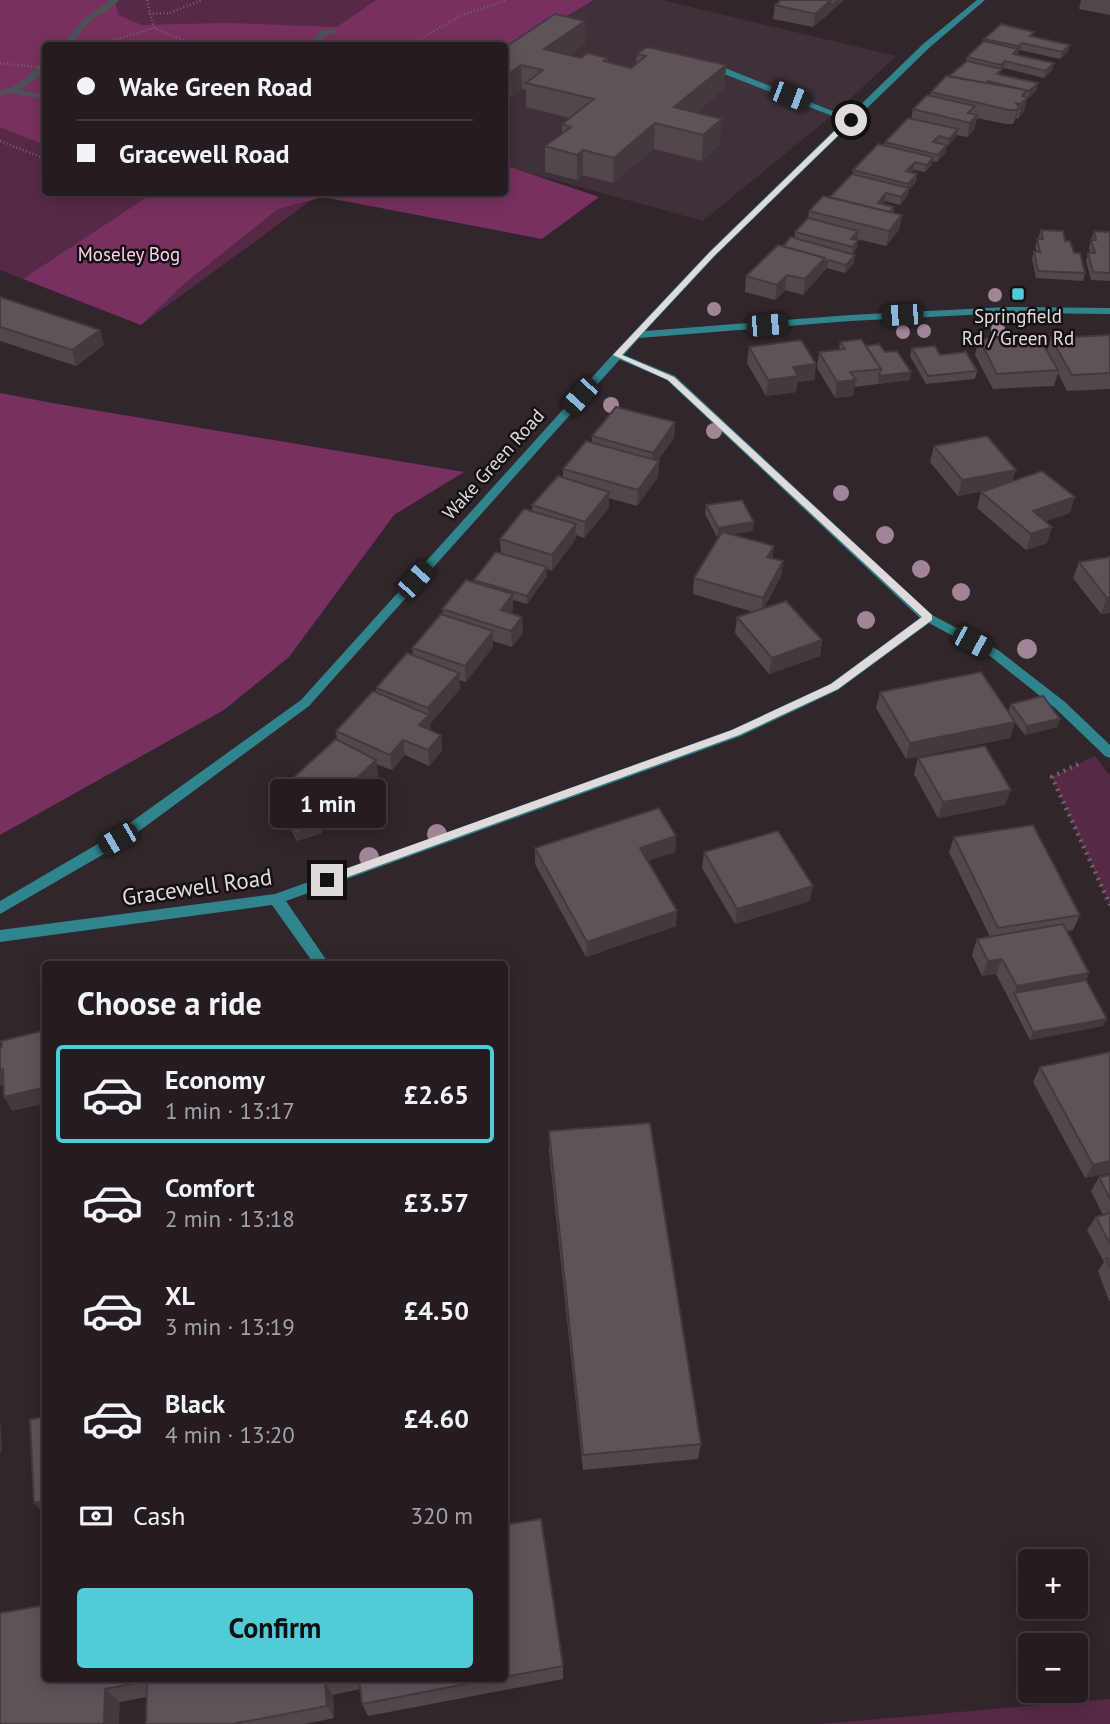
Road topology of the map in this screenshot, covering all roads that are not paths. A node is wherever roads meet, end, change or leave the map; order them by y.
1 (981, 0) edge
2 (722, 70) edge
3 (851, 120) junction
4 (1110, 311) edge
5 (636, 335) junction
6 (617, 355) junction
7 (928, 618) junction
8 (1110, 753) edge
9 (276, 899) junction
10 (0, 908) edge
11 (0, 936) edge
12 (320, 961) edge

1 - 3 street, Wake Green Road
2 - 3 street
3 - 5 street, Wake Green Road
4 - 5 street
5 - 6 street, Wake Green Road
6 - 7 street
6 - 10 street, Wake Green Road
7 - 8 street
7 - 9 street, Gracewell Road
9 - 11 street, Gracewell Road
9 - 12 street

